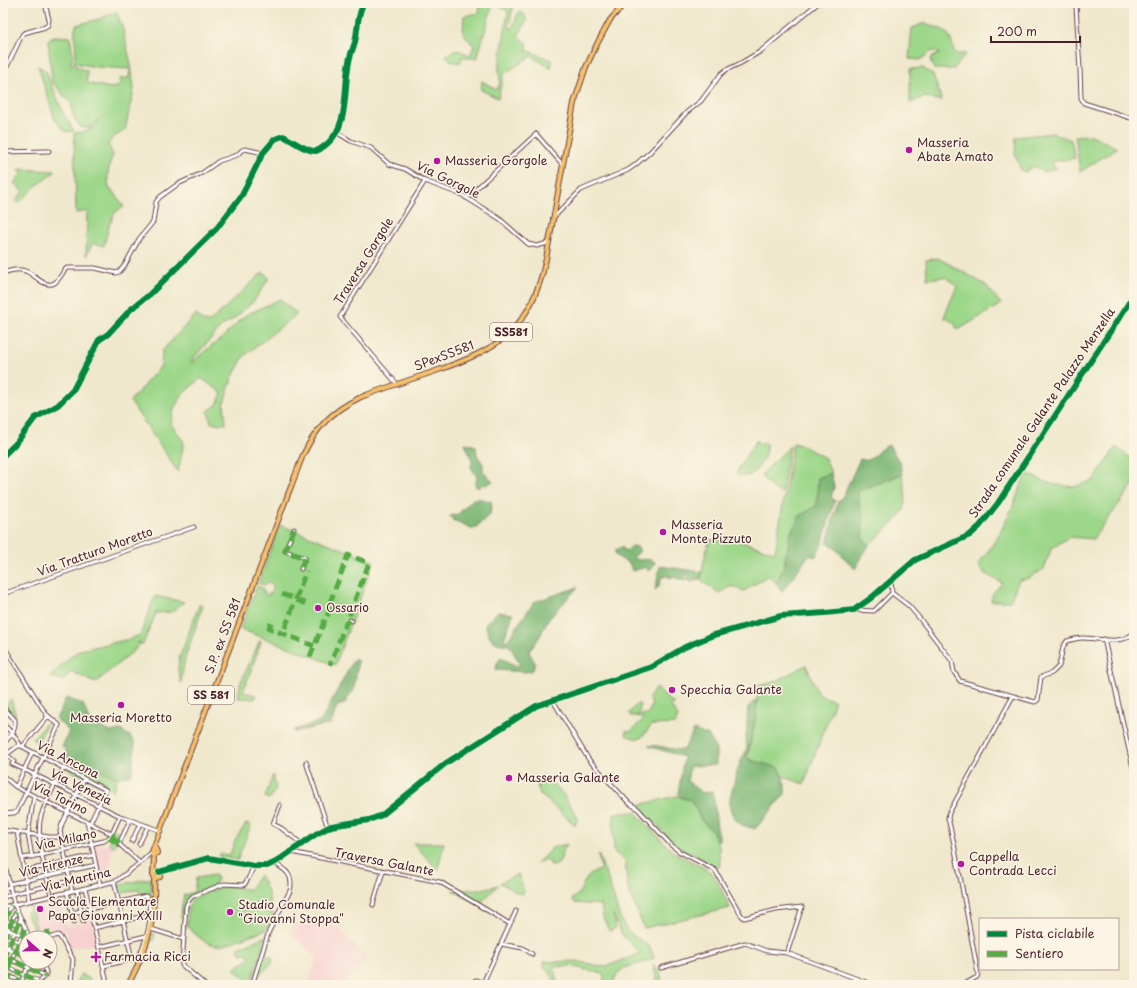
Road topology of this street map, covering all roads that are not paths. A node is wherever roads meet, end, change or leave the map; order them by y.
1 (44, 3) edge
2 (364, 3) edge
3 (625, 3) edge
4 (818, 3) edge
5 (1069, 3) edge
6 (1084, 3) edge
7 (1076, 6) junction
8 (3, 75) edge
9 (1134, 119) edge
10 (336, 132) junction
11 (49, 151) dead end
12 (3, 152) edge
13 (263, 153) junction
14 (563, 165) junction
15 (425, 181) junction
16 (466, 198) junction
17 (552, 219) junction
18 (548, 243) junction
19 (3, 274) edge
20 (1134, 295) edge
21 (397, 384) junction
22 (3, 456) edge
23 (194, 527) dead end
24 (294, 529) dead end
25 (265, 553) joint
26 (301, 569) dead end
27 (890, 581) junction
28 (892, 593) junction
29 (3, 594) edge
30 (854, 610) junction
31 (1134, 632) edge
32 (1104, 639) junction
33 (3, 645) edge
34 (1013, 696) junction
35 (552, 700) junction
36 (3, 707) edge
37 (48, 716) junction
38 (4, 727) edge
39 (13, 734) junction
40 (3, 744) edge
41 (19, 744) junction
42 (3, 751) edge
43 (32, 753) junction
44 (6, 754) junction
45 (3, 758) edge
46 (43, 758) junction
47 (306, 762) dead end
48 (63, 769) junction
49 (24, 770) junction
50 (1134, 772) edge
51 (35, 775) junction
52 (3, 776) edge
53 (84, 779) junction
54 (55, 785) junction
55 (16, 787) junction
56 (27, 792) junction
57 (76, 795) junction
58 (34, 796) junction
59 (47, 802) junction
60 (280, 805) dead end
61 (98, 806) junction
62 (68, 812) junction
63 (3, 814) edge
64 (120, 816) junction
65 (130, 820) junction
66 (88, 822) junction
67 (140, 824) junction
68 (148, 826) junction
69 (328, 828) junction
70 (3, 830) edge
71 (161, 831) junction
72 (17, 832) junction
73 (28, 834) junction
74 (112, 834) junction
75 (40, 836) junction
76 (61, 837) junction
77 (132, 841) dead end
78 (91, 844) junction
79 (139, 844) dead end
80 (302, 844) junction
81 (64, 850) junction
82 (154, 852) junction
83 (291, 852) junction
84 (42, 855) junction
85 (94, 855) junction
86 (3, 857) edge
87 (32, 857) junction
88 (22, 858) junction
89 (66, 861) junction
90 (140, 863) junction
91 (274, 863) junction
92 (96, 865) junction
93 (45, 866) junction
94 (254, 866) junction
95 (24, 871) junction
96 (68, 871) junction
97 (383, 871) junction
98 (98, 874) junction
99 (47, 875) junction
100 (157, 875) junction
101 (3, 880) edge
102 (70, 880) junction
103 (26, 881) junction
104 (114, 881) junction
105 (9, 884) junction
106 (49, 885) junction
107 (100, 885) junction
108 (3, 888) edge
109 (85, 888) junction
110 (27, 890) junction
111 (77, 890) junction
112 (72, 891) junction
113 (67, 892) junction
114 (11, 894) junction
115 (51, 895) junction
116 (3, 897) edge
117 (29, 900) junction
118 (119, 902) junction
119 (12, 904) junction
120 (373, 904) dead end
121 (3, 907) edge
122 (90, 909) junction
123 (81, 911) junction
124 (516, 911) dead end
125 (16, 912) junction
126 (72, 913) junction
127 (152, 914) junction
128 (4, 920) edge
129 (20, 920) junction
130 (83, 920) dead end
131 (123, 921) junction
132 (12, 922) junction
133 (74, 922) dead end
134 (18, 924) junction
135 (510, 924) junction
136 (3, 928) edge
137 (24, 928) joint
138 (94, 928) junction
139 (151, 929) junction
140 (8, 930) junction
141 (15, 932) junction
142 (18, 933) edge
143 (58, 935) edge
144 (4, 936) edge
145 (146, 936) junction
146 (183, 938) junction
147 (12, 939) junction
148 (128, 940) junction
149 (3, 941) edge
150 (18, 942) edge
151 (18, 944) edge
152 (501, 944) junction
153 (3, 946) edge
154 (99, 947) junction
155 (8, 948) junction
156 (15, 951) junction
157 (18, 952) edge
158 (787, 953) junction
159 (532, 954) dead end
160 (3, 957) edge
161 (132, 959) junction
162 (11, 960) junction
163 (138, 962) junction
164 (18, 964) edge
165 (3, 965) edge
166 (104, 966) junction
167 (8, 967) junction
168 (661, 968) dead end
169 (26, 970) edge
170 (32, 970) edge
171 (45, 970) edge
172 (4, 974) edge
173 (23, 974) junction
174 (46, 975) junction
175 (3, 979) edge
176 (20, 982) edge
177 (39, 982) junction
178 (483, 983) junction
179 (106, 984) edge
180 (27, 985) edge
181 (35, 985) edge
182 (71, 985) edge
183 (128, 985) edge
184 (205, 985) edge
185 (252, 985) edge
186 (473, 985) edge
187 (488, 985) edge
188 (874, 985) edge
189 (963, 985) edge

1 - 8 street
2 - 10 street
3 - 14 main road, SPexSS581 / SS581
4 - 17 street
5 - 7 street
6 - 7 street
7 - 9 street
10 - 13 street
10 - 15 street, Via Gorgole
11 - 12 street
13 - 19 street
13 - 22 street
14 - 16 street
14 - 17 main road, SPexSS581 / SS581
15 - 16 street, Via Gorgole
15 - 21 street, Traversa Gorgole
16 - 18 street, Via Gorgole
17 - 18 main road, SPexSS581 / SS581
18 - 21 main road, SPexSS581 / SS581
20 - 27 street, Strada comunale Galante Palazzo Menzella
21 - 25 main road, SPexSS581 / SS581
23 - 29 street, Via Tratturo Moretto
24 - 26 street
25 - 71 main road, S.P. ex SS 581 / SS 581
27 - 28 street
27 - 30 street, Strada comunale Galante Palazzo Menzella
28 - 30 street
28 - 34 street
30 - 35 street, Strada comunale Galante Palazzo Menzella
31 - 32 street
32 - 34 street
32 - 50 street
33 - 37 street
34 - 189 street
35 - 69 street, Strada comunale Galante Palazzo Menzella
35 - 158 street
36 - 39 street
37 - 41 street
37 - 46 street
38 - 39 street
39 - 40 street
39 - 41 street
41 - 43 street, Via Ancona
41 - 44 street
42 - 44 street, Via Venezia
43 - 46 street, Via Ancona
43 - 49 street
44 - 45 street
44 - 49 street, Via Venezia
46 - 48 street, Via Ancona
46 - 51 street
47 - 69 street
48 - 53 street, Via Ancona
48 - 54 street
49 - 51 street, Via Venezia
49 - 55 street
51 - 54 street, Via Venezia
51 - 56 street
52 - 55 street, Via Torino
53 - 57 street
53 - 61 street, Via Ancona
54 - 57 street, Via Venezia
54 - 59 street
55 - 56 street, Via Torino
56 - 58 street, Via Torino
56 - 63 street
57 - 61 street, Via Venezia
57 - 62 street
58 - 59 street, Via Torino
58 - 73 street
59 - 62 street, Via Torino
59 - 75 street
60 - 80 street
61 - 64 street, Via Venezia
61 - 66 street
62 - 66 street, Via Torino
62 - 76 street
64 - 65 street, Via Venezia
64 - 74 street
65 - 67 street, Via Venezia
65 - 90 street
66 - 74 street, Via Torino
66 - 78 street
67 - 68 street, Via Venezia
67 - 77 street
68 - 71 street, Via Venezia
68 - 79 street
69 - 80 street, Strada comunale Galante Palazzo Menzella
70 - 72 street
71 - 82 main road, S.P. ex SS 581 / SS 581
72 - 73 street
72 - 88 street
73 - 75 street
73 - 87 street
74 - 78 street, Via Milano
75 - 76 street
75 - 84 street
76 - 81 street
78 - 81 street, Via Milano
78 - 85 street
80 - 83 street, Strada comunale Galante Palazzo Menzella
81 - 84 street, Via Milano
81 - 89 street
82 - 90 street, Via Martina
82 - 100 main road
83 - 91 street, Strada comunale Galante Palazzo Menzella
83 - 97 street, Traversa Galante
84 - 87 street, Via Milano
84 - 93 street
85 - 89 street
85 - 92 street
86 - 105 street
87 - 88 street, Via Milano
88 - 95 street
89 - 93 street
89 - 96 street
90 - 104 street, Via Martina
91 - 94 street, Strada comunale Galante Palazzo Menzella
91 - 185 street
92 - 96 street, Via Firenze
92 - 98 street
93 - 95 street
93 - 99 street
94 - 100 street, Strada comunale Galante Palazzo Menzella
94 - 146 street
95 - 103 street
96 - 99 street, Via Firenze
96 - 102 street
97 - 120 street
97 - 135 street, Traversa Galante
98 - 102 street
98 - 107 street
99 - 103 street, Via Firenze
99 - 106 street
100 - 127 main road
101 - 105 street
102 - 106 street
102 - 112 street
103 - 105 street, Via Firenze
103 - 110 street
104 - 107 street, Via Martina
104 - 118 street
105 - 108 street
105 - 114 street
106 - 110 street
106 - 115 street
107 - 109 street, Via Martina
109 - 111 street, Via Martina
109 - 122 street
110 - 114 street
110 - 117 street
111 - 112 street, Via Martina
111 - 123 street
112 - 113 street, Via Martina
113 - 115 street, Via Martina
113 - 126 street
114 - 116 street
114 - 119 street
115 - 117 street, Via Martina
117 - 119 street, Via Martina
118 - 122 street
118 - 127 street
118 - 131 street
119 - 121 street, Via Martina
119 - 125 street
119 - 128 street
122 - 123 street
122 - 138 street
123 - 126 street
123 - 130 street
124 - 135 street
125 - 129 street
125 - 132 street
126 - 133 street
127 - 131 street
127 - 139 main road
127 - 145 street
128 - 132 street
129 - 134 street
129 - 137 street
131 - 138 street
131 - 148 street
132 - 134 street
132 - 140 street
134 - 137 street
134 - 141 street
135 - 152 street
136 - 140 street
138 - 154 street
139 - 146 street
139 - 163 main road
140 - 141 street
140 - 144 street
141 - 142 street
141 - 147 street
143 - 182 street
144 - 147 street
144 - 149 street
145 - 148 street
145 - 163 street
146 - 184 street
147 - 150 street
147 - 155 street
148 - 154 street
148 - 161 street
151 - 156 street
152 - 159 street
152 - 178 street
153 - 155 street
154 - 166 street
155 - 156 street
155 - 160 street
156 - 157 street
156 - 162 street
158 - 168 street
158 - 188 street
160 - 162 street
161 - 163 street
161 - 166 street
162 - 164 street
162 - 167 street
163 - 183 main road
165 - 167 street
166 - 179 street
167 - 172 street
167 - 173 street
169 - 173 street
170 - 174 street
171 - 174 street
172 - 175 street
172 - 176 street
173 - 176 street
173 - 177 street
174 - 177 street
176 - 180 street
177 - 181 street
178 - 186 street
178 - 187 street

